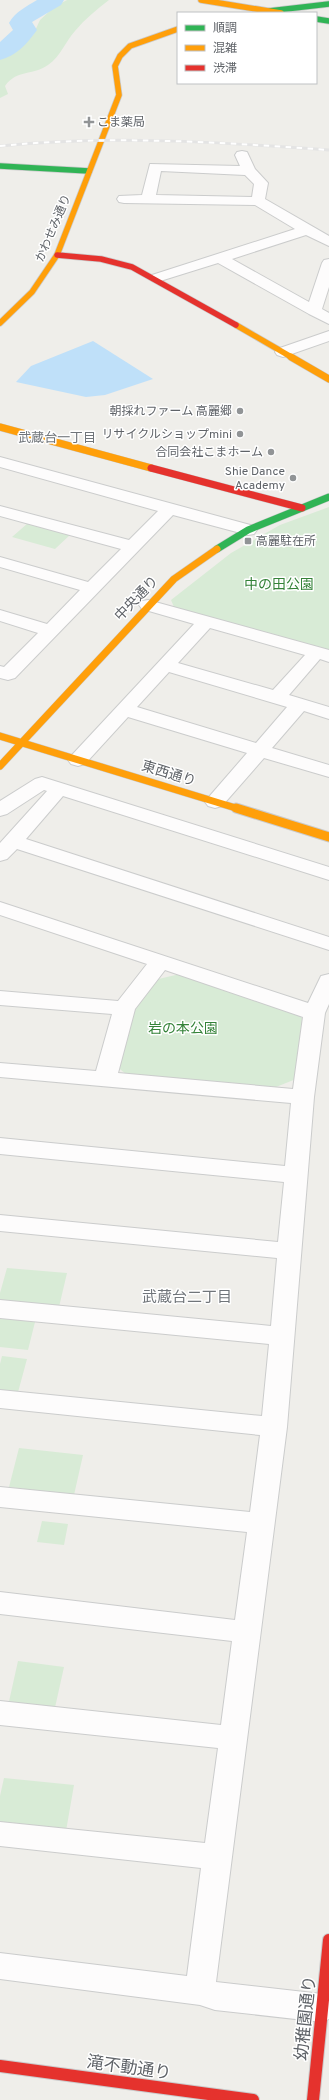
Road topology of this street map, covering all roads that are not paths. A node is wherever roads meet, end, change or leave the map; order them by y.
1 (202, 0) edge
2 (329, 4) edge
3 (269, 11) junction
4 (264, 12) edge
5 (275, 12) edge
6 (317, 19) edge
7 (329, 21) edge
8 (177, 29) edge
9 (242, 155) dead end
10 (0, 166) edge
11 (89, 171) junction
12 (249, 171) junction
13 (124, 199) dead end
14 (148, 199) junction
15 (258, 201) junction
16 (306, 230) junction
17 (329, 242) edge
18 (57, 255) junction
19 (220, 258) junction
20 (329, 263) edge
21 (156, 278) junction
22 (314, 311) junction
23 (329, 319) edge
24 (0, 324) edge
25 (329, 336) edge
26 (283, 352) junction
27 (329, 379) edge
28 (0, 428) edge
29 (0, 462) edge
30 (329, 497) edge
31 (302, 508) junction
32 (169, 509) junction
33 (0, 511) edge
34 (248, 530) junction
35 (131, 546) junction
36 (0, 562) edge
37 (91, 588) junction
38 (148, 605) junction
39 (0, 615) edge
40 (206, 621) junction
41 (51, 630) junction
42 (323, 654) edge
43 (166, 665) junction
44 (0, 672) edge
45 (277, 697) junction
46 (300, 704) junction
47 (125, 710) junction
48 (329, 713) edge
49 (0, 736) edge
50 (22, 743) junction
51 (261, 750) junction
52 (78, 760) junction
53 (0, 766) edge
54 (329, 771) edge
55 (59, 789) junction
56 (216, 802) junction
57 (0, 810) edge
58 (329, 837) edge
59 (6, 848) edge
60 (329, 874) edge
61 (0, 908) edge
62 (329, 944) edge
63 (160, 962) junction
64 (329, 981) edge
65 (0, 998) edge
66 (124, 1008) junction
67 (314, 1013) junction
68 (0, 1070) edge
69 (105, 1079) junction
70 (303, 1097) junction
71 (0, 1146) edge
72 (297, 1175) junction
73 (0, 1223) edge
74 (289, 1251) junction
75 (0, 1309) edge
76 (282, 1336) junction
77 (0, 1398) edge
78 (274, 1427) junction
79 (0, 1497) edge
80 (262, 1523) junction
81 (0, 1603) edge
82 (247, 1632) junction
83 (0, 1713) edge
84 (232, 1738) junction
85 (0, 1834) edge
86 (218, 1857) junction
87 (329, 1940) edge
88 (0, 1966) edge
89 (200, 1991) junction
90 (325, 2001) edge
91 (0, 2066) edge
92 (254, 2100) edge
93 (313, 2100) edge

1 - 3 main road
2 - 3 main road
3 - 4 main road
3 - 5 main road
6 - 7 main road
8 - 11 main road, かわせみ通り
9 - 12 street
10 - 11 main road
11 - 18 main road, かわせみ通り
12 - 14 street
12 - 15 street
13 - 14 street
14 - 15 street
15 - 16 street
16 - 17 street
16 - 19 street
18 - 21 main road
18 - 24 main road, かわせみ通り
19 - 21 street
19 - 22 street
20 - 22 street
21 - 26 main road
22 - 23 street
25 - 26 street
26 - 27 main road
28 - 31 main road
29 - 32 street
30 - 31 main road, 中央通り
31 - 34 main road, 中央通り
32 - 34 street
32 - 35 street
33 - 35 street
34 - 38 main road, 中央通り
35 - 37 street
36 - 37 street
37 - 41 street
38 - 40 street
38 - 50 main road, 中央通り
39 - 41 street
40 - 42 street
40 - 43 street
41 - 44 street
42 - 45 street
43 - 45 street
43 - 47 street
45 - 46 street
46 - 48 street
46 - 51 street
47 - 51 street
47 - 52 street
49 - 50 main road, 東西通り
50 - 52 main road, 東西通り
50 - 53 main road, 中央通り
51 - 54 street
51 - 56 street
52 - 56 main road, 東西通り
55 - 57 street
55 - 59 street
55 - 60 street
56 - 58 main road, 東西通り
59 - 62 street
61 - 63 street
63 - 66 street
63 - 67 street
64 - 67 street
65 - 66 street
66 - 69 street
67 - 70 street
68 - 69 street
69 - 70 street
70 - 72 street
71 - 72 street
72 - 74 street
73 - 74 street
74 - 76 street
75 - 76 street
76 - 78 street
77 - 78 street
78 - 80 street
79 - 80 street
80 - 82 street
81 - 82 street
82 - 84 street
83 - 84 street
84 - 86 street
85 - 86 street
86 - 89 street
87 - 90 main road, 幼稚園通り
88 - 89 street
89 - 90 street
90 - 93 main road, 幼稚園通り
91 - 92 main road, 滝不動通り

